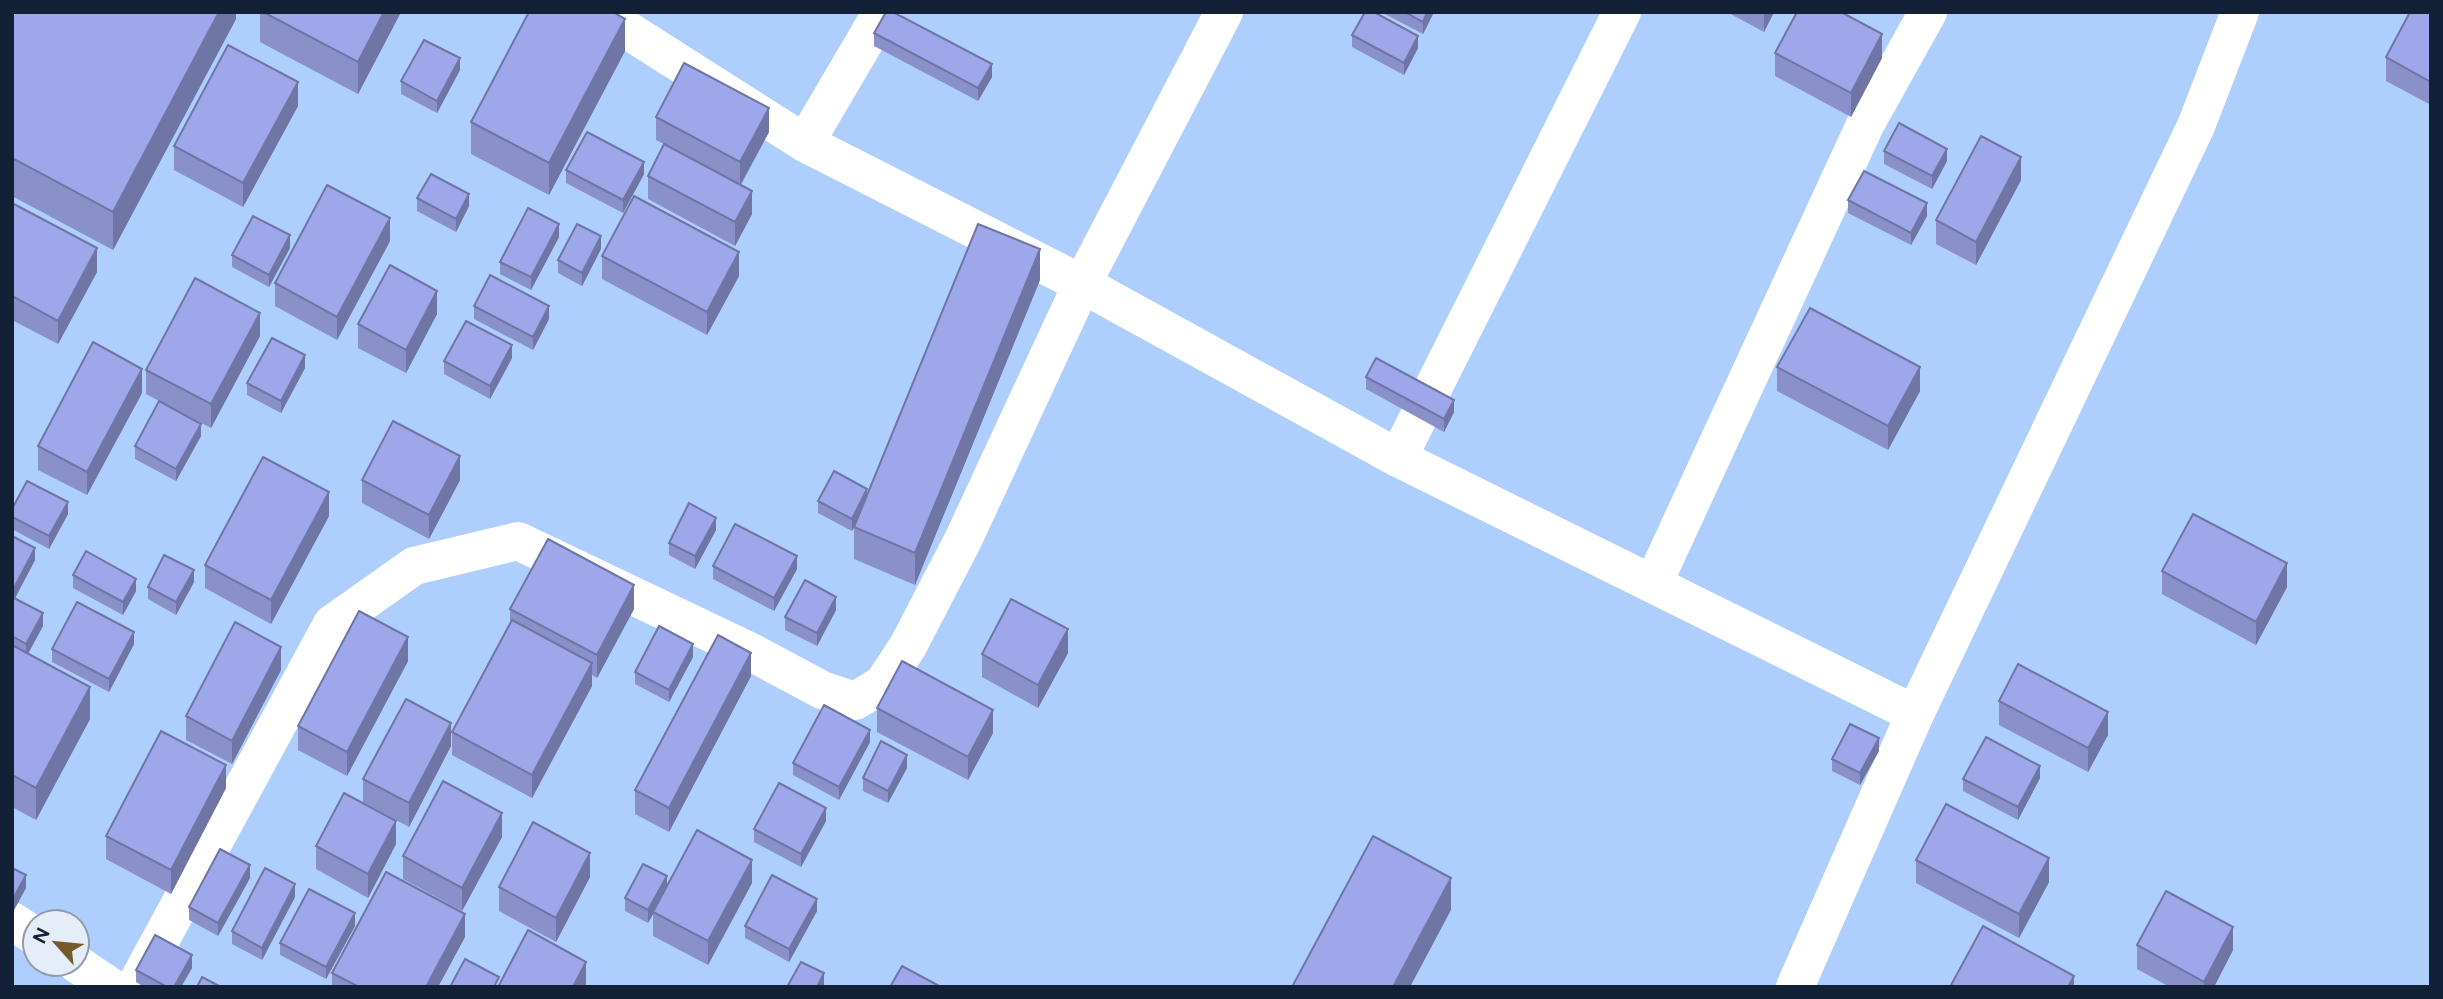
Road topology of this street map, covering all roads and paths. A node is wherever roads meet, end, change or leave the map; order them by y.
1 (599, 12) edge
2 (882, 12) edge
3 (1224, 12) edge
4 (1622, 12) edge
5 (1927, 12) edge
6 (2240, 12) edge
7 (806, 144) junction
8 (1082, 284) junction
9 (1398, 458) junction
10 (1653, 584) junction
11 (1915, 714) junction
12 (91, 973) edge
13 (111, 987) edge
14 (135, 987) edge
15 (1795, 987) edge

1 - 7 street
2 - 7 street
3 - 8 street
4 - 9 street
5 - 10 street
6 - 11 street
7 - 8 street
8 - 9 street
8 - 14 street
9 - 10 street
10 - 11 street
11 - 15 street
12 - 13 street

